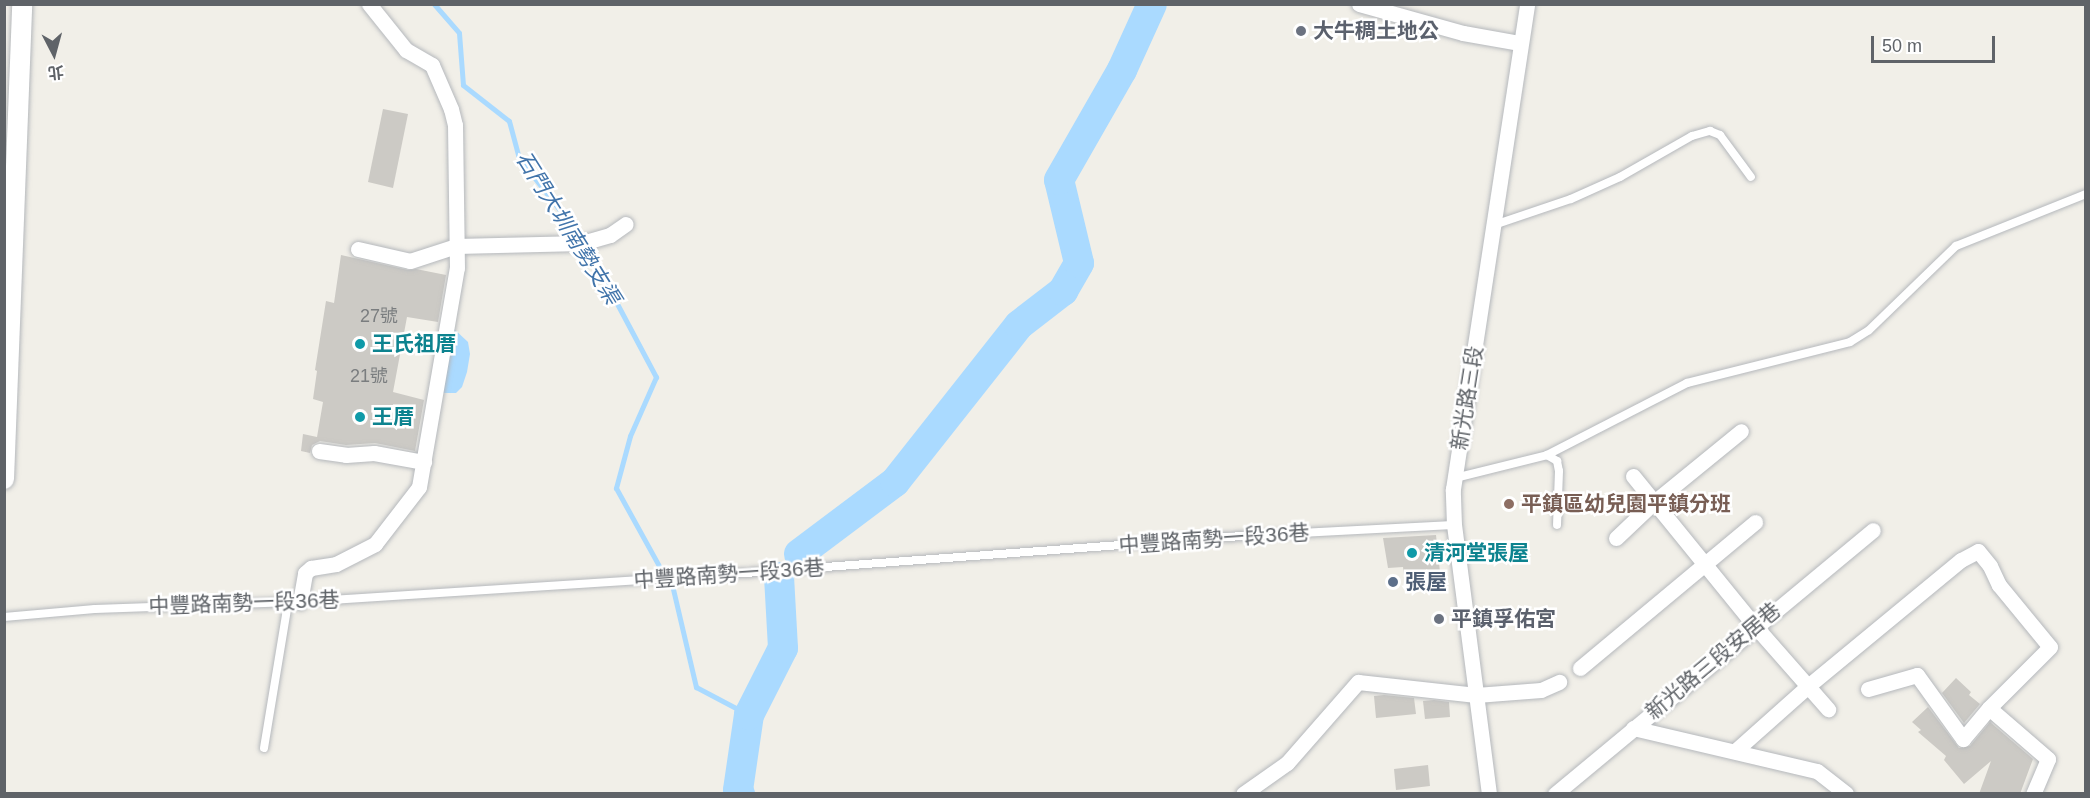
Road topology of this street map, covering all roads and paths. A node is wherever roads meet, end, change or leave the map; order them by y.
1 (22, 4) edge
2 (369, 4) edge
3 (1359, 4) edge
4 (1527, 4) edge
5 (1520, 44) junction
6 (1751, 177) dead end
7 (2085, 194) edge
8 (626, 224) dead end
9 (1494, 225) junction
10 (456, 246) junction
11 (358, 249) dead end
12 (1741, 431) dead end
13 (319, 451) dead end
14 (1547, 455) junction
15 (424, 462) junction
16 (1633, 476) dead end
17 (1455, 478) junction
18 (4, 479) edge
19 (1654, 502) junction
20 (1755, 522) dead end
21 (1454, 525) junction
22 (1557, 525) dead end
23 (1873, 530) dead end
24 (1616, 538) dead end
25 (1704, 563) junction
26 (294, 602) junction
27 (4, 617) edge
28 (1755, 626) junction
29 (1580, 668) dead end
30 (1559, 682) dead end
31 (1808, 686) junction
32 (1868, 689) dead end
33 (1476, 695) junction
34 (1989, 708) junction
35 (1828, 709) dead end
36 (1633, 728) junction
37 (264, 748) dead end
38 (1735, 751) junction
39 (1243, 794) edge
40 (1490, 794) edge
41 (1555, 794) edge
42 (1846, 794) edge
43 (2033, 794) edge

1 - 18 main road
2 - 10 street
3 - 5 street
4 - 5 street, 新光路三段
5 - 9 street, 新光路三段
6 - 9 lane
7 - 14 lane
8 - 10 street
9 - 17 street, 新光路三段
10 - 11 street
10 - 15 street
12 - 19 street
13 - 15 street
14 - 17 lane
14 - 22 lane
15 - 26 street
16 - 19 street
17 - 21 street, 新光路三段
19 - 24 street
19 - 25 street
20 - 25 street
21 - 26 lane, 中豐路南勢一段36巷
21 - 33 street, 新光路三段
23 - 28 street, 新光路三段安居巷
25 - 28 street
25 - 29 street
26 - 27 lane, 中豐路南勢一段36巷
26 - 37 lane
28 - 31 street
28 - 36 street, 新光路三段安居巷
30 - 33 street
31 - 34 street
31 - 35 street
31 - 38 street
32 - 34 street
33 - 39 street
33 - 40 street, 新光路三段
34 - 43 street
36 - 38 street
36 - 41 street, 新光路三段安居巷
38 - 42 street

